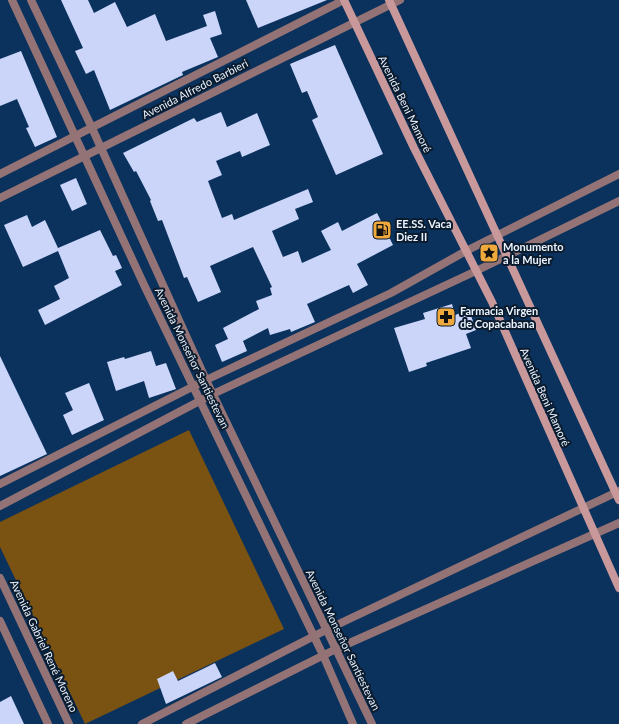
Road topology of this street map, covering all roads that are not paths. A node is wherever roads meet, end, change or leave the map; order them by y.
1 (12, 0) edge
2 (31, 0) edge
3 (344, 0) edge
4 (400, 0) edge
5 (390, 2) edge
6 (354, 22) junction
7 (92, 128) junction
8 (76, 136) junction
9 (101, 148) junction
10 (85, 155) junction
11 (0, 174) edge
12 (619, 174) edge
13 (0, 198) edge
14 (619, 201) edge
15 (497, 235) junction
16 (466, 251) junction
17 (507, 256) junction
18 (476, 271) junction
19 (206, 380) junction
20 (193, 388) junction
21 (213, 394) junction
22 (201, 401) junction
23 (0, 484) edge
24 (618, 494) edge
25 (0, 506) edge
26 (582, 508) junction
27 (619, 523) edge
28 (595, 534) junction
29 (0, 578) edge
30 (619, 588) edge
31 (0, 621) edge
32 (326, 630) junction
33 (313, 638) junction
34 (336, 649) junction
35 (322, 655) junction
36 (48, 724) edge
37 (69, 724) edge
38 (142, 724) edge
39 (186, 724) edge
40 (353, 724) edge
41 (372, 724) edge

1 - 8 street, Avenida Monseñor Santiestevan
2 - 7 street, Avenida Monseñor Santiestevan
3 - 6 street, Avenida Beni Mamoré
3 - 7 street, Avenida Alfredo Barbieri
4 - 5 street, Avenida Alfredo Barbieri
5 - 6 street, Avenida Alfredo Barbieri
5 - 15 street
6 - 9 street, Avenida Alfredo Barbieri
6 - 16 street, Avenida Beni Mamoré
7 - 8 street, Avenida Alfredo Barbieri
7 - 9 street, Avenida Monseñor Santiestevan
8 - 10 street, Avenida Monseñor Santiestevan
8 - 11 street, Avenida Alfredo Barbieri
9 - 10 street, Avenida Alfredo Barbieri
9 - 19 street, Avenida Monseñor Santiestevan
10 - 13 street, Avenida Alfredo Barbieri
10 - 20 street, Avenida Monseñor Santiestevan
12 - 15 street
14 - 17 street
15 - 16 street
15 - 17 street
16 - 18 street, Avenida Beni Mamoré
16 - 19 street
17 - 18 street
17 - 24 street
18 - 21 street
18 - 26 street, Avenida Beni Mamoré
19 - 20 street
19 - 21 street, Avenida Monseñor Santiestevan
20 - 22 street, Avenida Monseñor Santiestevan
20 - 23 street
21 - 22 street
21 - 32 street, Avenida Monseñor Santiestevan
22 - 25 street
22 - 33 street, Avenida Monseñor Santiestevan
24 - 26 street
26 - 28 street, Avenida Beni Mamoré
26 - 32 street
27 - 28 street
28 - 30 street, Avenida Beni Mamoré
28 - 34 street
29 - 37 street, Avenida Gabriel René Moreno
31 - 36 street
32 - 33 street
32 - 34 street, Avenida Monseñor Santiestevan
33 - 35 street, Avenida Monseñor Santiestevan
33 - 38 street
34 - 35 street
34 - 41 street, Avenida Monseñor Santiestevan
35 - 39 street
35 - 40 street, Avenida Monseñor Santiestevan

